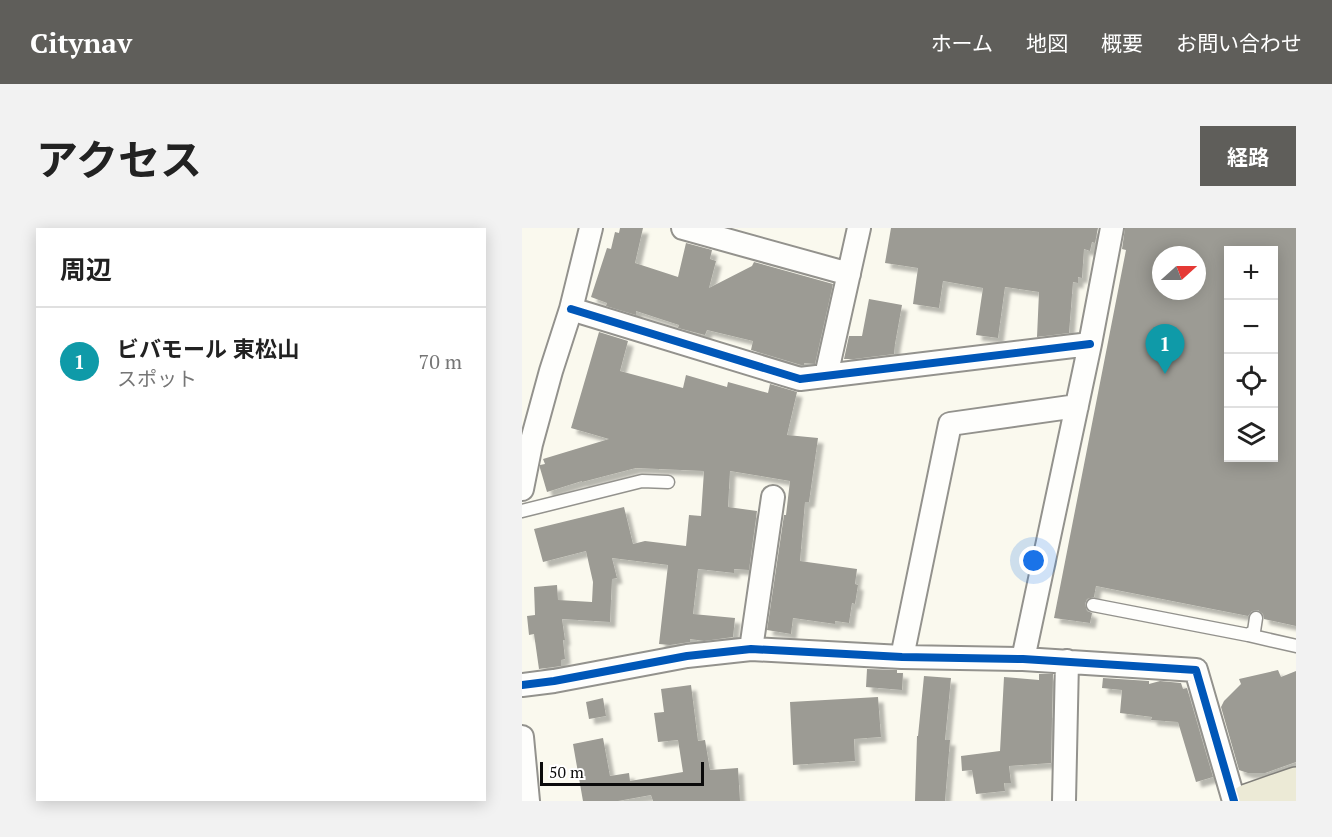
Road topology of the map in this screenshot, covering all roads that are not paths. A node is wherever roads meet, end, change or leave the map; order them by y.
1 (591, 228) edge
2 (683, 228) edge
3 (859, 228) edge
4 (1112, 228) edge
5 (849, 274) junction
6 (571, 309) junction
7 (1090, 344) junction
8 (826, 376) junction
9 (1077, 406) junction
10 (668, 482) dead end
11 (522, 489) edge
12 (773, 497) dead end
13 (522, 511) edge
14 (1093, 605) dead end
15 (1256, 618) dead end
16 (1248, 635) junction
17 (1296, 646) edge
18 (752, 649) junction
19 (902, 657) junction
20 (1023, 659) junction
21 (1067, 662) junction
22 (522, 685) edge
23 (522, 737) edge
24 (1296, 784) edge
25 (528, 801) edge
26 (1064, 801) edge
27 (1234, 801) edge
28 (1247, 801) edge

1 - 6 street
2 - 5 street
3 - 5 street
4 - 7 street
5 - 8 street
6 - 8 street
6 - 11 street
7 - 8 street
7 - 9 street
9 - 19 street
9 - 20 street
10 - 13 lane
12 - 18 street
14 - 16 lane
15 - 16 lane
16 - 17 lane
18 - 19 street
18 - 22 street
19 - 20 street
20 - 21 street
21 - 26 street
21 - 27 street
23 - 25 street
24 - 28 main road

